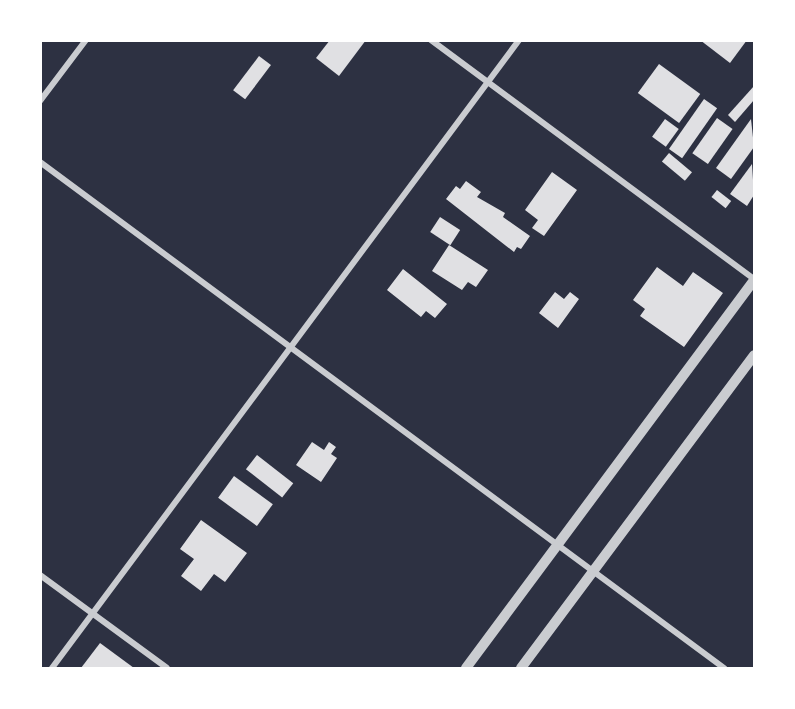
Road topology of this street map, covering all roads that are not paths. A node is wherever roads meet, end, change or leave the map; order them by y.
1 (86, 40) edge
2 (431, 40) edge
3 (519, 40) edge
4 (488, 82) junction
5 (40, 101) edge
6 (40, 162) edge
7 (754, 279) edge
8 (292, 345) junction
9 (754, 355) edge
10 (559, 544) junction
11 (593, 572) junction
12 (40, 574) edge
13 (92, 614) junction
14 (52, 669) edge
15 (168, 669) edge
16 (466, 669) edge
17 (521, 669) edge
18 (724, 669) edge

1 - 5 street
2 - 4 street
3 - 4 street
4 - 7 street
4 - 8 street
6 - 8 street
7 - 10 street
8 - 10 street
8 - 13 street
9 - 11 street
10 - 11 street
10 - 16 street
11 - 17 street
11 - 18 street
12 - 13 street
13 - 14 street
13 - 15 street

